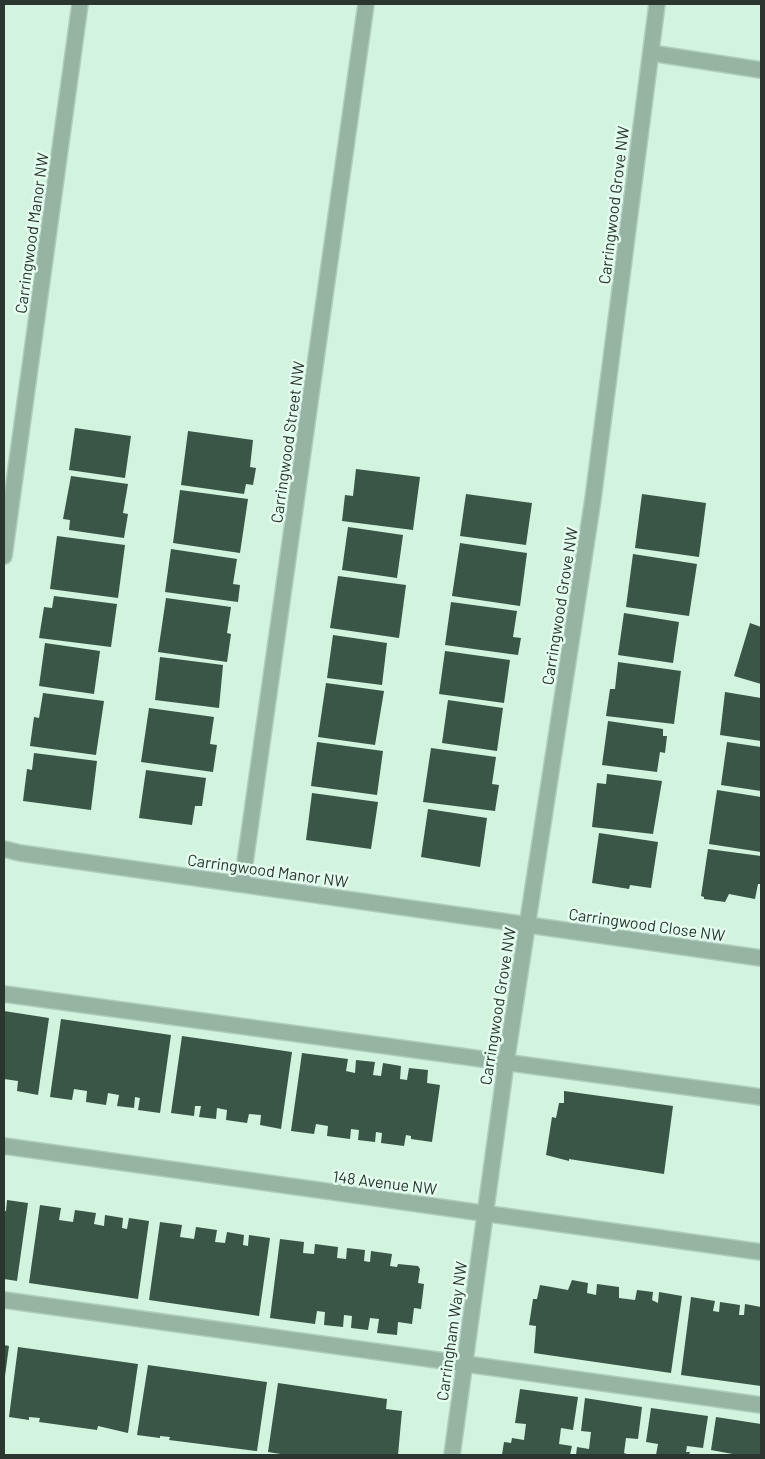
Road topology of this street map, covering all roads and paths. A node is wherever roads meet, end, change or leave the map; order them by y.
1 (80, 4) edge
2 (366, 4) edge
3 (657, 4) edge
4 (651, 53) junction
5 (761, 70) edge
6 (4, 556) edge
7 (4, 849) edge
8 (242, 884) junction
9 (527, 925) junction
10 (761, 958) edge
11 (4, 994) edge
12 (506, 1063) junction
13 (761, 1097) edge
14 (4, 1146) edge
15 (485, 1212) junction
16 (761, 1252) edge
17 (4, 1300) edge
18 (464, 1364) junction
19 (761, 1405) edge
20 (452, 1455) edge

1 - 6 street, Carringwood Manor NW
2 - 8 street, Carringwood Street NW
3 - 4 street, Carringwood Grove NW
4 - 5 street
4 - 9 street, Carringwood Grove NW
7 - 8 street, Carringwood Manor NW
8 - 9 street, Carringwood Manor NW
9 - 10 street, Carringwood Close NW
9 - 12 street, Carringwood Grove NW
11 - 12 street
12 - 13 street
12 - 15 street, Carringwood Grove NW
14 - 15 street, 148 Avenue NW
15 - 16 street, 148 Avenue NW
15 - 18 street, Carringham Way NW
17 - 18 street
18 - 19 street
18 - 20 street, Carringham Way NW

